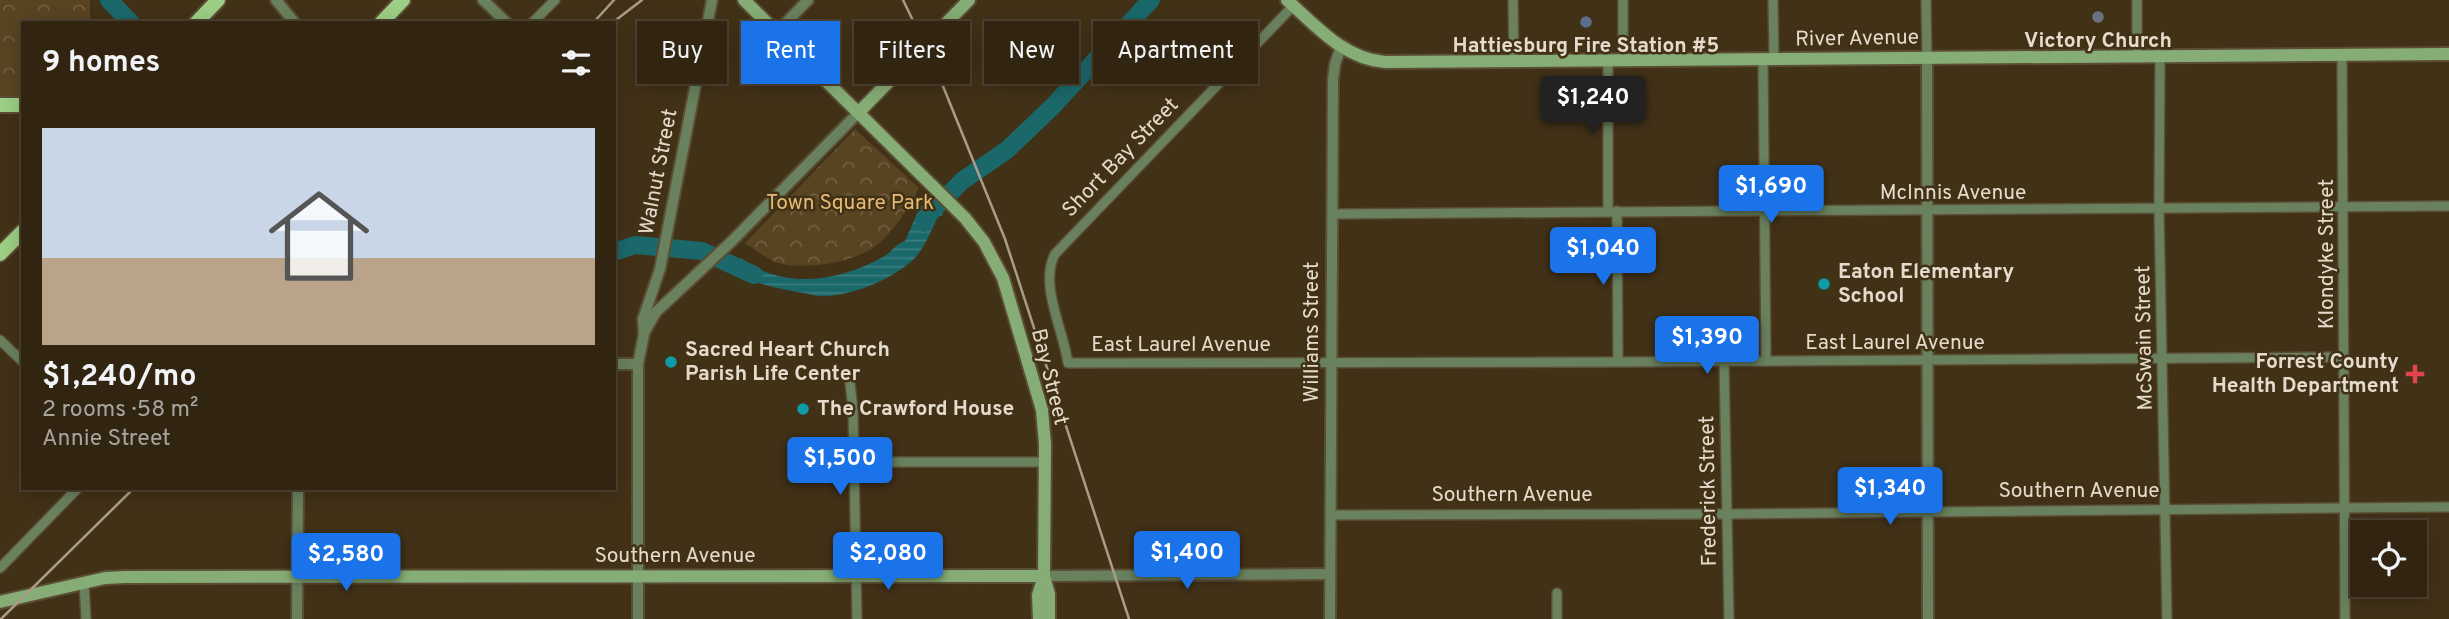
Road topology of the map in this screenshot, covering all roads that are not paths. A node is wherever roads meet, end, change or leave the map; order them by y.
1 (218, 0) edge
2 (276, 0) edge
3 (403, 0) edge
4 (483, 0) edge
5 (555, 0) edge
6 (712, 0) edge
7 (744, 0) edge
8 (808, 0) edge
9 (969, 0) edge
10 (1513, 0) edge
11 (1623, 0) edge
12 (1773, 0) edge
13 (1926, 0) edge
14 (2137, 0) edge
15 (1290, 3) edge
16 (198, 21) edge
17 (293, 21) edge
18 (383, 21) edge
19 (504, 21) edge
20 (534, 21) edge
21 (766, 21) edge
22 (788, 21) edge
23 (1341, 47) junction
24 (2449, 54) edge
25 (2342, 56) junction
26 (2137, 57) junction
27 (2160, 57) junction
28 (1927, 58) junction
29 (1769, 60) junction
30 (1608, 61) junction
31 (1623, 61) junction
32 (1514, 62) junction
33 (830, 84) edge
34 (0, 105) edge
35 (21, 105) edge
36 (859, 112) junction
37 (2449, 206) edge
38 (2344, 207) junction
39 (2159, 209) junction
40 (1764, 210) junction
41 (1612, 211) junction
42 (1926, 211) junction
43 (1332, 214) junction
44 (21, 232) edge
45 (0, 254) edge
46 (661, 264) junction
47 (674, 295) junction
48 (644, 334) junction
49 (0, 340) edge
50 (2345, 356) junction
51 (2164, 358) junction
52 (21, 360) edge
53 (1927, 360) junction
54 (1332, 361) junction
55 (1724, 361) junction
56 (1766, 361) junction
57 (1618, 362) junction
58 (1068, 363) joint
59 (616, 364) edge
60 (638, 364) junction
61 (849, 374) dead end
62 (854, 462) junction
63 (1045, 462) junction
64 (76, 490) edge
65 (298, 490) edge
66 (2345, 507) junction
67 (2449, 507) edge
68 (2165, 509) junction
69 (1928, 511) junction
70 (1727, 514) junction
71 (1331, 515) junction
72 (0, 568) edge
73 (1331, 574) junction
74 (638, 576) junction
75 (856, 576) junction
76 (1044, 576) junction
77 (298, 577) junction
78 (84, 583) junction
79 (1557, 593) dead end
80 (0, 602) edge
81 (86, 619) edge
82 (297, 619) edge
83 (638, 619) edge
84 (856, 619) edge
85 (1039, 619) edge
86 (1049, 619) edge
87 (1330, 619) edge
88 (1557, 619) edge
89 (1729, 619) edge
90 (1928, 619) edge
91 (2167, 619) edge
92 (2345, 619) edge

1 - 16 main road
2 - 17 street
3 - 18 main road
4 - 19 street
5 - 20 street
6 - 46 street, Walnut Street
7 - 21 main road, Bay Street
8 - 22 street
9 - 36 main road
10 - 32 street
11 - 31 street
12 - 29 street
13 - 28 street
14 - 26 street
15 - 23 main road, River Avenue
15 - 58 street, Short Bay Street
23 - 32 main road, River Avenue
23 - 43 street, Williams Street
24 - 25 main road, River Avenue
25 - 27 main road, River Avenue
25 - 38 street, Klondyke Street
26 - 27 main road, River Avenue
26 - 28 main road, River Avenue
27 - 39 street, McSwain Street
28 - 29 main road, River Avenue
28 - 42 street
29 - 31 main road, River Avenue
29 - 40 street
30 - 31 main road, River Avenue
30 - 32 main road, River Avenue
30 - 41 street
33 - 36 main road, Bay Street
34 - 35 main road
36 - 47 street
36 - 63 main road, Bay Street
37 - 38 street, McInnis Avenue
38 - 39 street, McInnis Avenue
38 - 50 street, Klondyke Street
39 - 42 street, McInnis Avenue
39 - 51 street, McSwain Street
40 - 41 street, McInnis Avenue
40 - 42 street, McInnis Avenue
40 - 56 street
41 - 43 street, McInnis Avenue
41 - 57 street
42 - 53 street
43 - 54 street, Williams Street
44 - 45 main road
46 - 47 street
46 - 48 street, Walnut Street
47 - 48 street
48 - 60 street, Walnut Street
49 - 52 street
50 - 51 street, East Laurel Avenue
50 - 66 street, Klondyke Street
51 - 53 street, East Laurel Avenue
51 - 68 street, McSwain Street
53 - 56 street, East Laurel Avenue
53 - 69 street
54 - 57 street, East Laurel Avenue
54 - 58 street, East Laurel Avenue
54 - 71 street, Williams Street
55 - 56 street, East Laurel Avenue
55 - 57 street, East Laurel Avenue
55 - 70 street, Frederick Street
59 - 60 street
60 - 74 street, Walnut Street
61 - 62 street
62 - 63 street
62 - 75 street
63 - 76 main road, Bay Street
64 - 72 street
65 - 77 street
66 - 67 street, Southern Avenue
66 - 68 street, Southern Avenue
66 - 92 street, Klondyke Street
68 - 69 street, Southern Avenue
68 - 91 street, McSwain Street
69 - 70 street, Southern Avenue
69 - 90 street
70 - 71 street, Southern Avenue
70 - 89 street, Frederick Street
71 - 73 street, Williams Street
73 - 76 street, Southern Avenue
73 - 87 street, Williams Street
74 - 75 main road, Southern Avenue
74 - 77 main road, Southern Avenue
74 - 83 street, Walnut Street
75 - 76 main road, Southern Avenue
75 - 84 street
76 - 85 main road, Bay Street
76 - 86 main road, Bay Street
77 - 78 main road, Southern Avenue
77 - 82 street
78 - 80 main road, Southern Avenue
78 - 81 street
79 - 88 street

